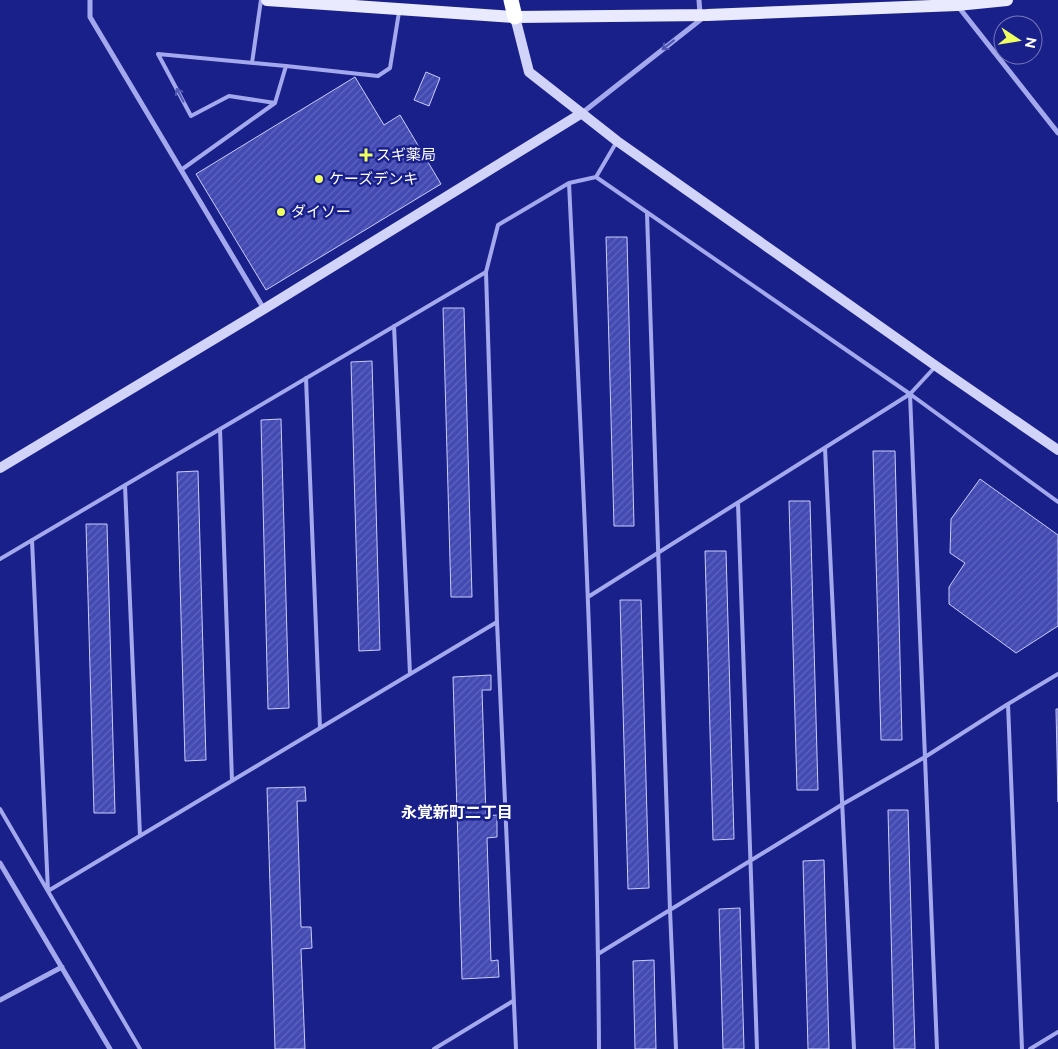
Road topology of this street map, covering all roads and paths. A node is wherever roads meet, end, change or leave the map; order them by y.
1 (90, 0) edge
2 (261, 0) edge
3 (267, 0) edge
4 (511, 0) edge
5 (517, 0) edge
6 (699, 0) edge
7 (1007, 0) edge
8 (292, 1) edge
9 (879, 4) edge
10 (957, 5) junction
11 (399, 9) junction
12 (703, 15) junction
13 (514, 17) junction
14 (252, 63) junction
15 (286, 66) junction
16 (275, 103) junction
17 (582, 112) junction
18 (1058, 133) edge
19 (617, 141) junction
20 (181, 170) junction
21 (596, 178) junction
22 (569, 183) junction
23 (647, 213) junction
24 (486, 272) junction
25 (264, 309) junction
26 (394, 326) junction
27 (936, 366) junction
28 (306, 378) junction
29 (910, 394) junction
30 (220, 429) junction
31 (825, 448) junction
32 (1058, 450) edge
33 (0, 468) edge
34 (125, 485) junction
35 (738, 502) junction
36 (1058, 502) edge
37 (32, 540) junction
38 (659, 553) junction
39 (0, 559) edge
40 (588, 597) junction
41 (497, 622) junction
42 (410, 674) junction
43 (1058, 674) edge
44 (1008, 704) junction
45 (320, 728) junction
46 (925, 757) junction
47 (232, 781) junction
48 (842, 804) junction
49 (0, 809) edge
50 (140, 836) junction
51 (751, 860) junction
52 (0, 863) edge
53 (48, 891) junction
54 (670, 910) junction
55 (598, 954) junction
56 (62, 967) junction
57 (0, 1000) edge
58 (514, 1000) junction
59 (1058, 1032) edge
60 (110, 1049) edge
61 (140, 1049) edge
62 (434, 1049) edge
63 (516, 1049) edge
64 (599, 1049) edge
65 (676, 1049) edge
66 (757, 1049) edge
67 (854, 1049) edge
68 (936, 1049) edge
69 (1022, 1049) edge
70 (1030, 1049) edge

1 - 20 street
2 - 14 lane
3 - 8 main road
4 - 13 highway
5 - 13 highway
6 - 12 street
7 - 10 main road
8 - 11 main road
9 - 10 main road
9 - 12 main road
10 - 18 street
11 - 13 main road
11 - 15 lane
12 - 13 main road
12 -> 17 street
13 - 17 street
14 - 15 lane
16 -> 14 lane
15 - 16 lane
16 - 20 lane
17 - 19 street
17 - 25 street
19 - 21 lane
19 - 27 street
20 - 25 street
21 - 22 lane
21 - 23 lane
22 - 24 lane
22 - 40 lane
23 - 29 lane
23 - 38 lane
24 - 26 lane
24 - 41 lane
25 - 33 street
26 - 28 lane
26 - 42 lane
27 - 29 lane
27 - 32 street
28 - 30 lane
28 - 45 lane
29 - 31 lane
29 - 36 lane
29 - 46 lane
30 - 34 lane
30 - 47 lane
31 - 35 lane
31 - 48 lane
34 - 37 lane
34 - 50 lane
35 - 38 lane
35 - 51 lane
37 - 39 lane
37 - 53 lane
38 - 40 lane
38 - 54 lane
40 - 55 lane
41 - 42 lane
41 - 58 lane
42 - 45 lane
43 - 44 lane
44 - 46 lane
44 - 69 lane
45 - 47 lane
46 - 48 lane
46 - 68 lane
47 - 50 lane
48 - 51 lane
48 - 67 lane
49 - 53 lane
50 - 53 lane
51 - 54 lane
51 - 66 lane
52 - 56 street
53 - 61 lane
54 - 55 lane
54 - 65 lane
55 - 64 lane
56 - 57 street
56 - 60 street
58 - 62 lane
58 - 63 lane
59 - 70 lane

